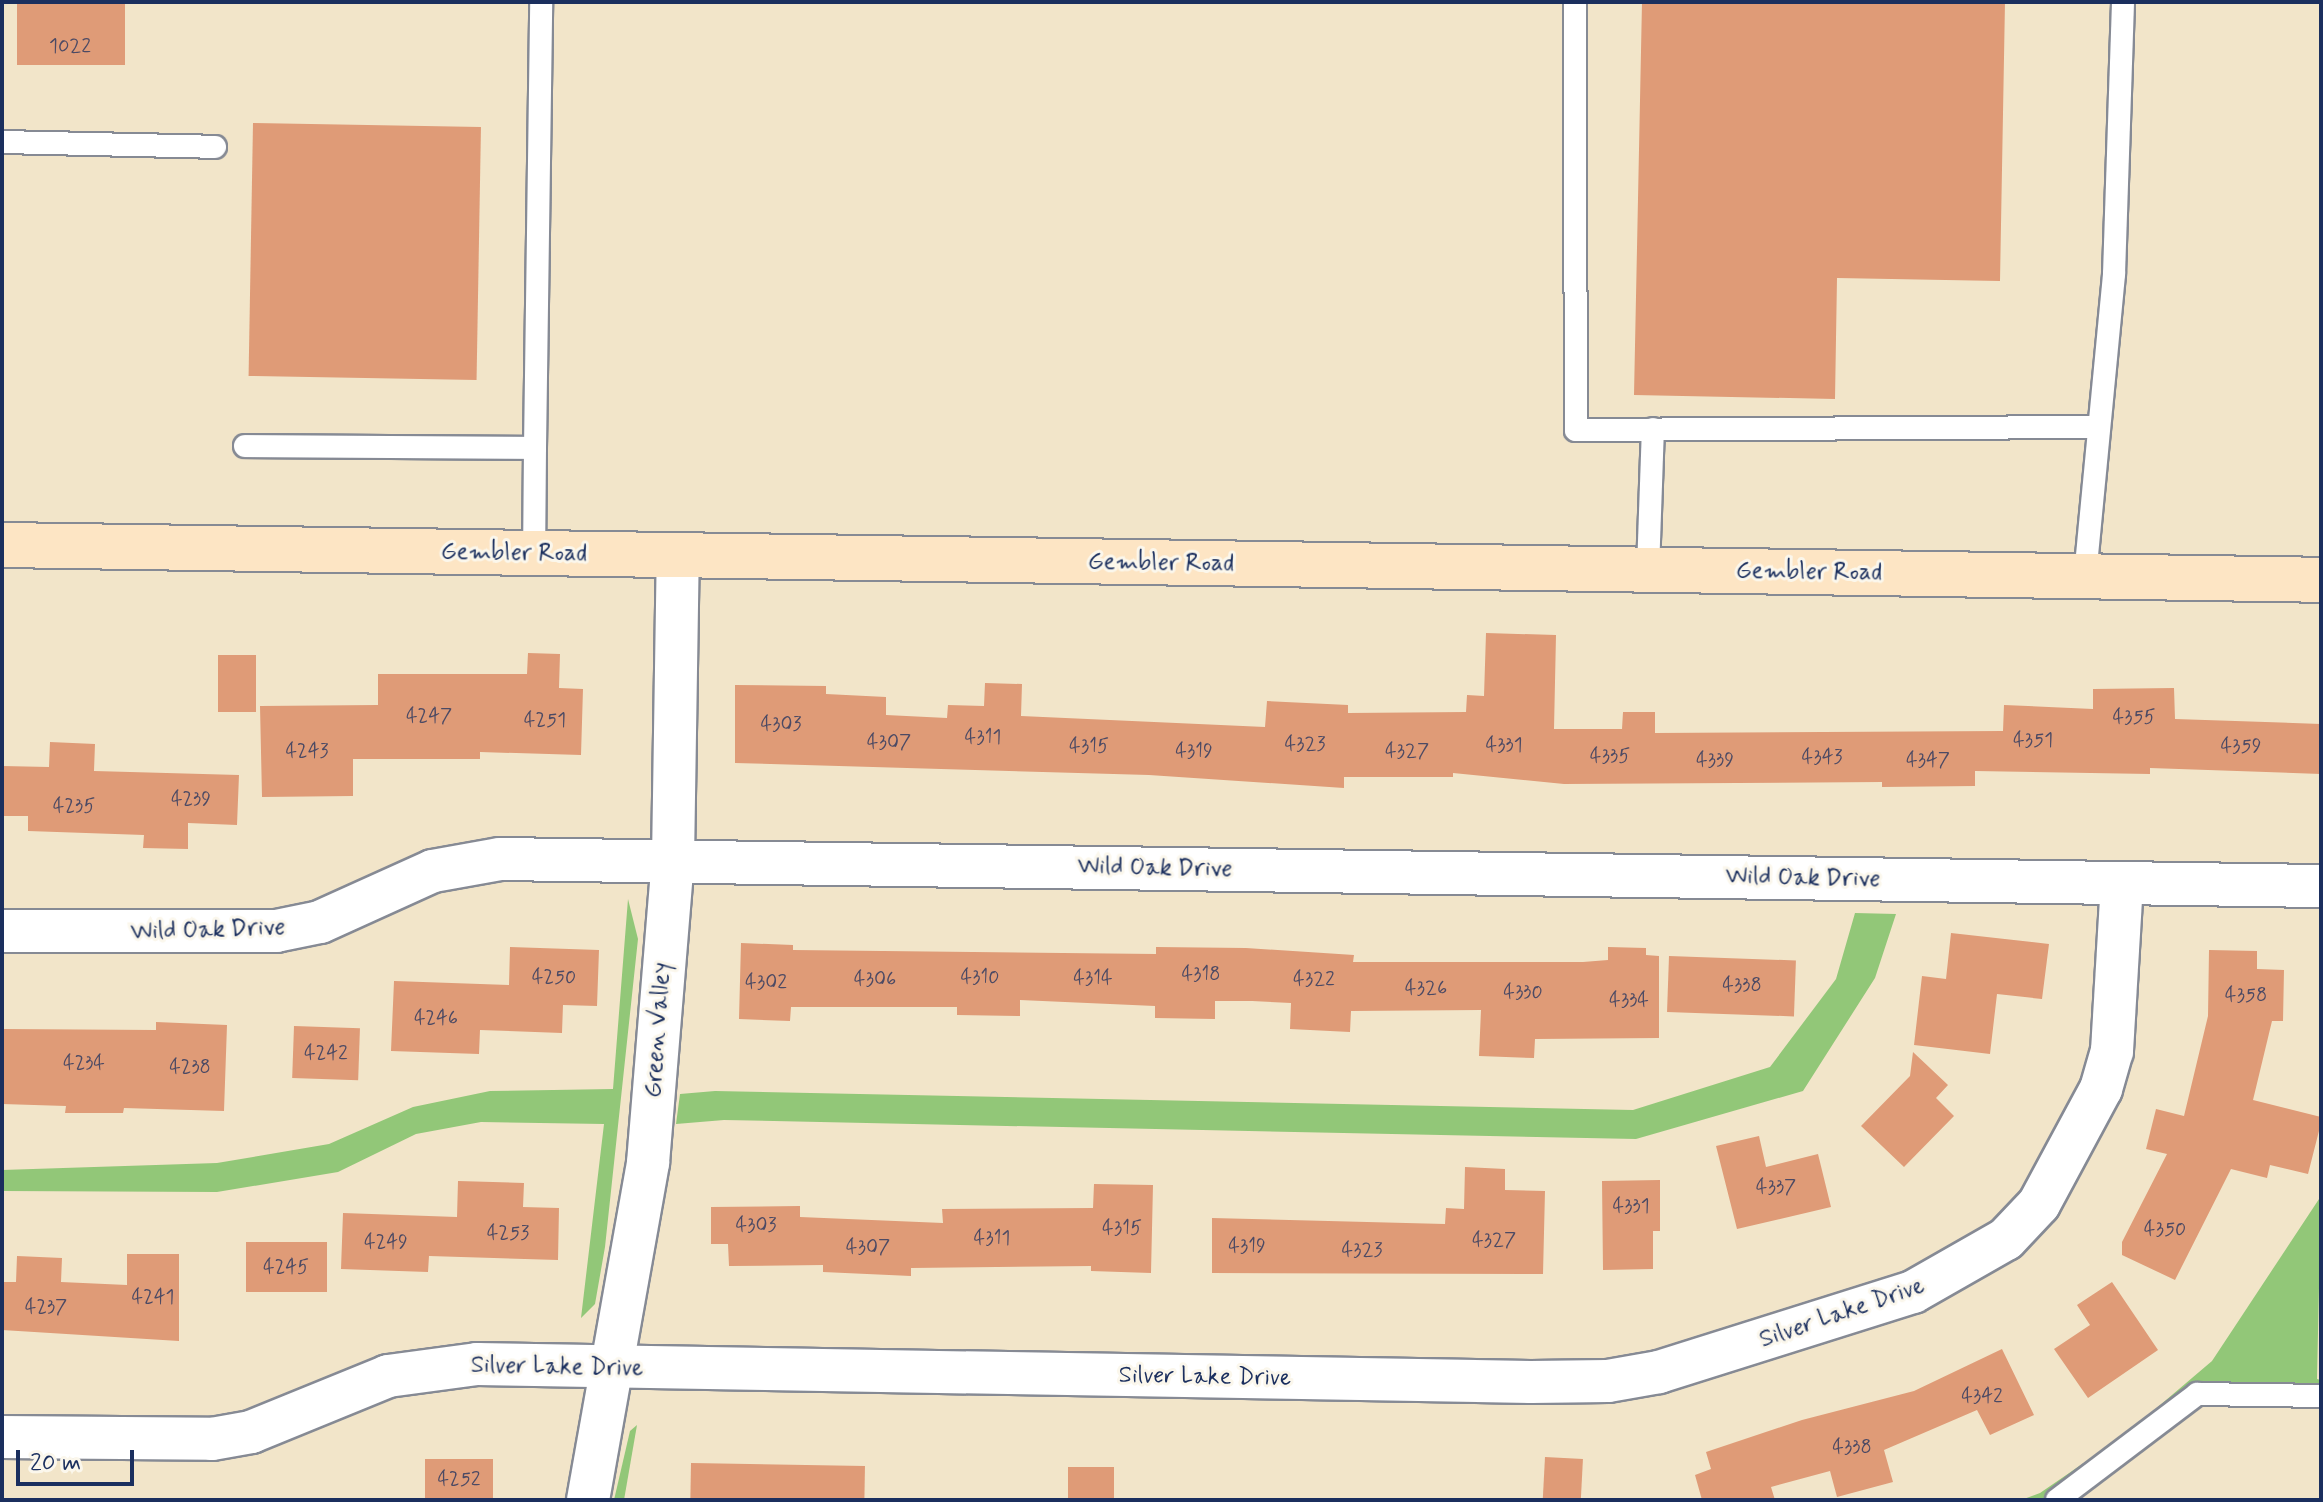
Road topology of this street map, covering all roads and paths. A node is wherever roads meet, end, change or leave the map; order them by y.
1 (541, 2) edge
2 (1575, 2) edge
3 (2123, 2) edge
4 (2, 142) edge
5 (215, 147) dead end
6 (2097, 427) junction
7 (1653, 429) junction
8 (245, 446) dead end
9 (535, 448) junction
10 (2, 545) edge
11 (534, 553) junction
12 (678, 555) junction
13 (1648, 570) junction
14 (2085, 576) junction
15 (2321, 580) edge
16 (673, 860) junction
17 (2122, 884) junction
18 (2321, 886) edge
19 (2, 931) edge
20 (613, 1367) junction
21 (2321, 1396) edge
22 (2, 1437) edge
23 (588, 1500) edge
24 (2057, 1500) edge

1 - 9 lane
2 - 7 lane
3 - 6 lane
4 - 5 lane
6 - 7 lane
6 - 14 lane
7 - 13 lane
8 - 9 lane
9 - 11 lane
10 - 11 main road, Gembler Road
11 - 12 main road, Gembler Road
12 - 13 main road, Gembler Road
12 - 16 street, Green Valley
13 - 14 main road, Gembler Road
14 - 15 main road, Gembler Road
16 - 17 street, Wild Oak Drive
16 - 19 street, Wild Oak Drive
16 - 20 street, Green Valley
17 - 18 street, Wild Oak Drive
17 - 20 street, Silver Lake Drive
20 - 22 street, Silver Lake Drive
20 - 23 street, Green Valley
21 - 24 lane

